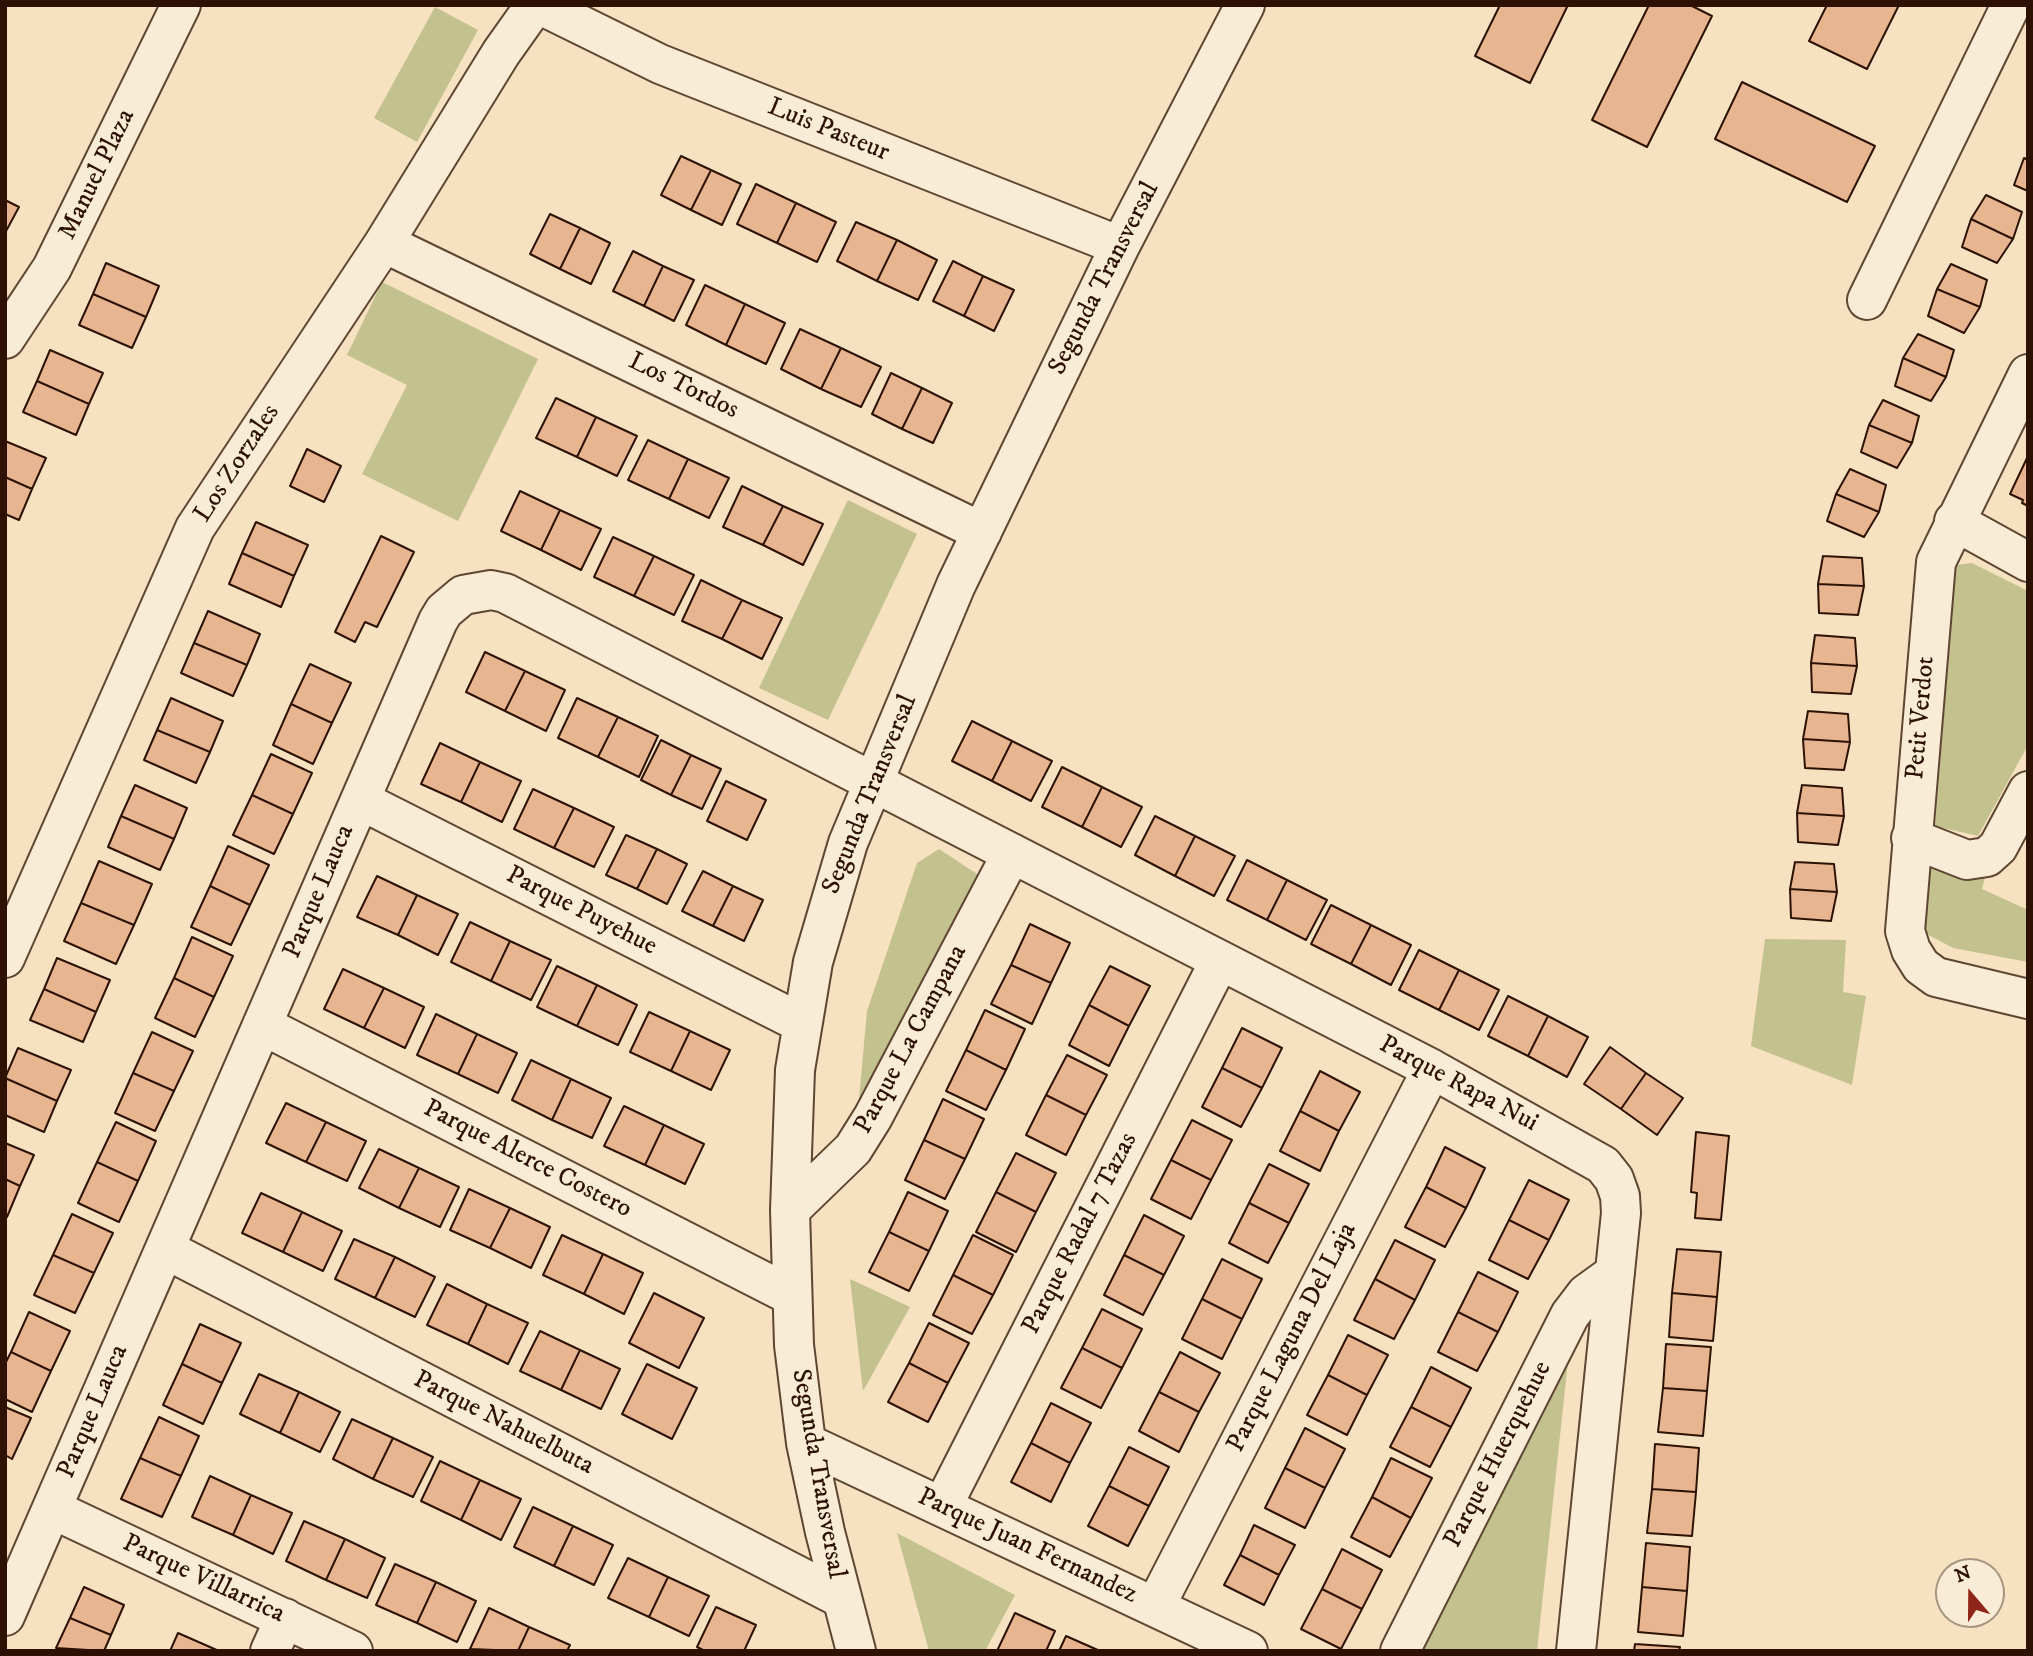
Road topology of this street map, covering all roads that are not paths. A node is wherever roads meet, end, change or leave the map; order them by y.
1 (181, 5) edge
2 (538, 5) edge
3 (1245, 5) edge
4 (2011, 5) edge
5 (384, 243) junction
6 (1120, 246) junction
7 (1867, 300) dead end
8 (9, 327) edge
9 (2028, 374) edge
10 (1954, 521) junction
11 (982, 532) junction
12 (2028, 562) edge
13 (874, 782) junction
14 (2028, 790) edge
15 (360, 800) junction
16 (1911, 838) junction
17 (1012, 853) junction
18 (5, 958) edge
19 (1220, 960) junction
20 (2028, 999) edge
21 (801, 1023) junction
22 (262, 1025) junction
23 (1432, 1069) junction
24 (790, 1210) junction
25 (165, 1249) junction
26 (1615, 1273) junction
27 (792, 1296) junction
28 (806, 1443) junction
29 (942, 1507) junction
30 (52, 1509) junction
31 (841, 1598) junction
32 (1155, 1607) junction
33 (5, 1616) edge
34 (277, 1635) edge
35 (354, 1651) edge
36 (856, 1651) edge
37 (1248, 1651) edge
38 (1400, 1651) edge
39 (1576, 1651) edge

1 - 8 street, Manuel Plaza
2 - 5 street, Los Zorzales
2 - 6 street, Luis Pasteur
3 - 6 street, Segunda Transversal
4 - 7 street
5 - 11 street, Los Tordos
5 - 18 street, Los Zorzales
6 - 11 street, Segunda Transversal
9 - 10 street, Petit Verdot
10 - 12 street
10 - 16 street, Petit Verdot
11 - 13 street, Segunda Transversal
13 - 15 street, Parque Lauca
13 - 17 street, Parque Rapa Nui
13 - 21 street, Segunda Transversal
14 - 16 street
15 - 21 street, Parque Puyehue
15 - 22 street, Parque Lauca
16 - 20 street, Petit Verdot
17 - 19 street, Parque Rapa Nui
17 - 24 street, Parque La Campana
19 - 23 street, Parque Rapa Nui
19 - 29 street, Parque Radal 7 Tazas
21 - 24 street, Segunda Transversal
22 - 25 street, Parque Lauca
22 - 27 street, Parque Alerce Costero
23 - 26 street, Parque Rapa Nui
23 - 32 street, Parque Laguna Del Laja
24 - 27 street, Segunda Transversal
25 - 30 street, Parque Lauca
25 - 31 street, Parque Nahuelbuta
26 - 38 street, Parque Huerquehue
26 - 39 street, Parque Rapa Nui
27 - 28 street, Segunda Transversal
28 - 29 street, Parque Juan Fernandez
28 - 31 street, Segunda Transversal
29 - 32 street, Parque Juan Fernandez
30 - 33 street, Parque Lauca
30 - 34 street, Parque Villarrica
31 - 36 street, Segunda Transversal
32 - 37 street, Parque Juan Fernandez
34 - 35 street, Parque Villarrica

